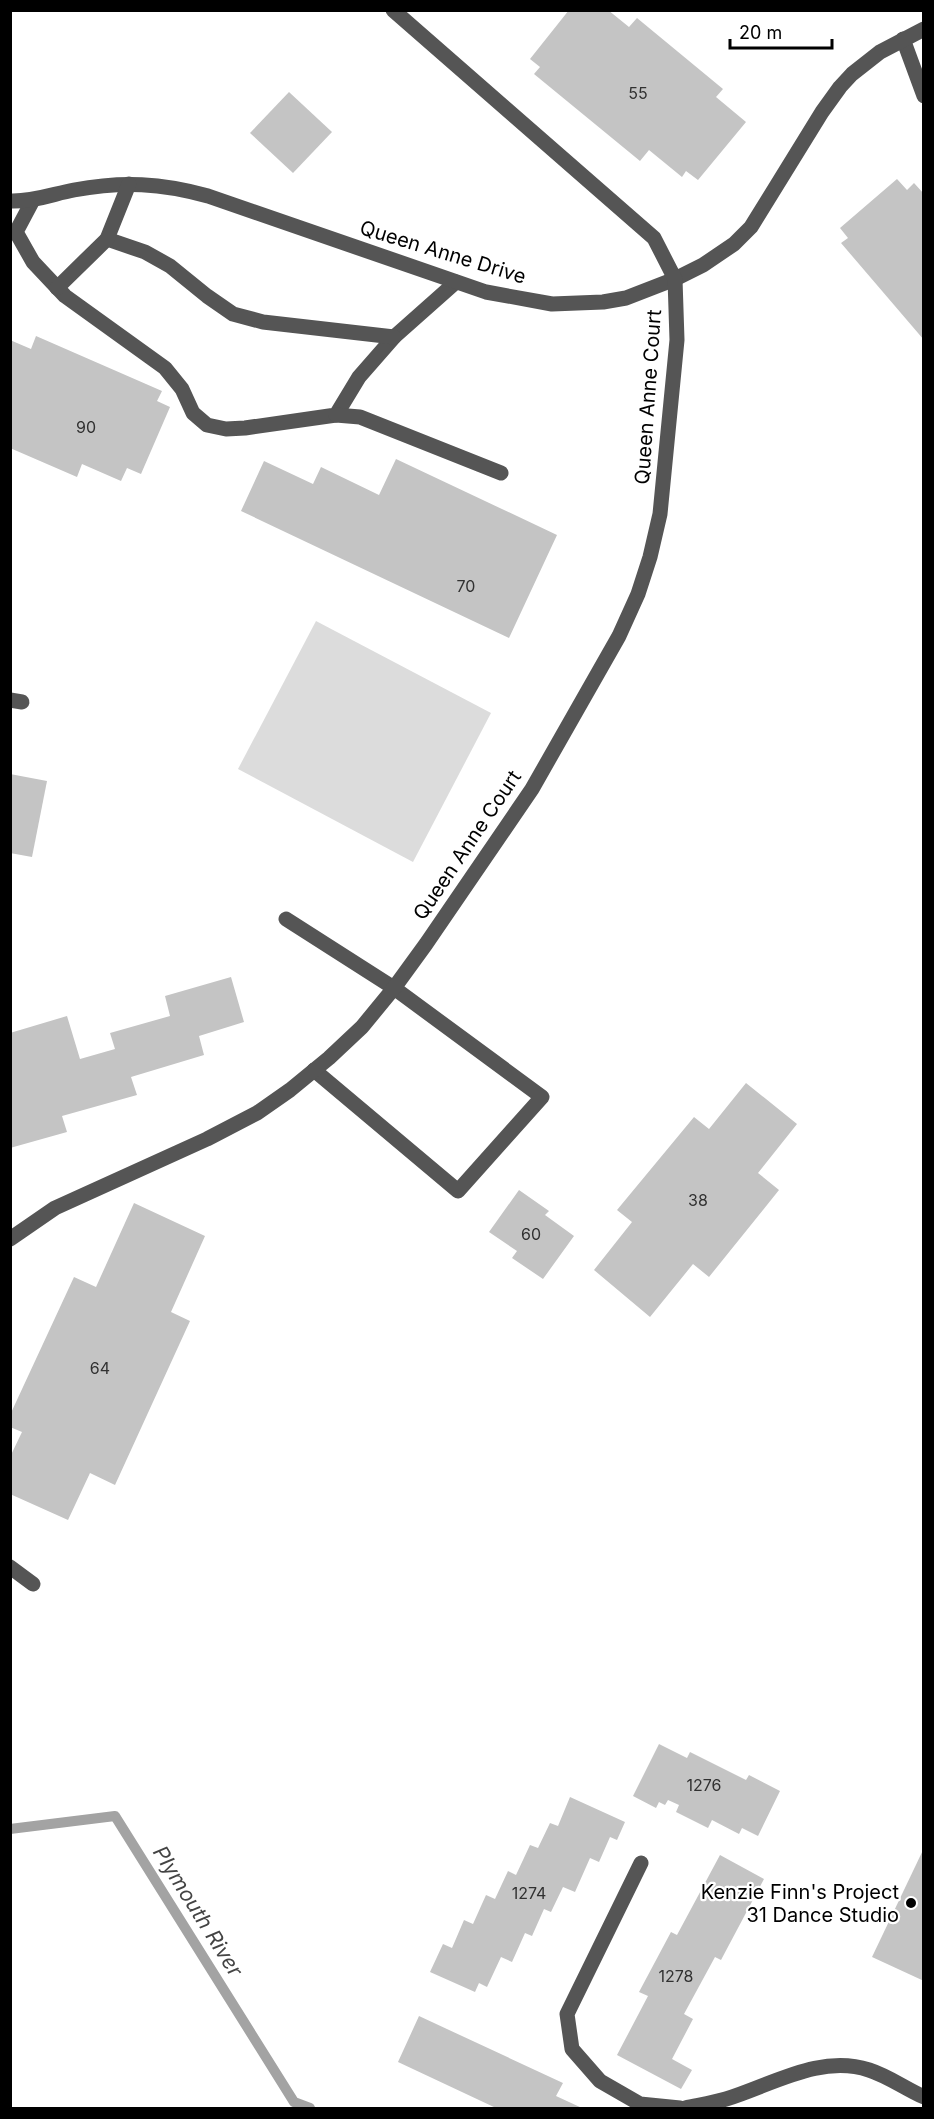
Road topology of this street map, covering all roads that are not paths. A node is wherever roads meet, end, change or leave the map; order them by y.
1 (393, 10) edge
2 (924, 29) edge
3 (903, 39) junction
4 (924, 96) edge
5 (129, 184) junction
6 (33, 200) junction
7 (10, 201) edge
8 (13, 233) edge
9 (106, 239) junction
10 (675, 279) junction
11 (456, 282) junction
12 (57, 288) junction
13 (394, 337) junction
14 (336, 415) junction
15 (501, 473) dead end
16 (286, 919) dead end
17 (394, 988) junction
18 (314, 1070) junction
19 (10, 1239) edge
20 (10, 1567) edge
21 (33, 1584) dead end
22 (641, 1863) dead end
23 (924, 2097) edge
24 (680, 2109) edge
25 (685, 2109) edge

1 - 10 street
2 - 3 street, Queen Anne Drive
3 - 4 street
3 - 10 street, Queen Anne Drive
5 - 6 street, Queen Anne Drive
5 - 9 street
5 - 11 street, Queen Anne Drive
6 - 7 street, Queen Anne Drive
6 - 8 street
8 - 12 street
9 - 12 street
9 - 13 street
10 - 11 street, Queen Anne Drive
10 - 17 street, Queen Anne Court
11 - 13 street
12 - 14 street
13 - 14 street
14 - 15 street
16 - 17 street
17 - 18 street, Queen Anne Court
17 - 18 street
18 - 19 street, Queen Anne Court
20 - 21 street
22 - 24 street
23 - 25 street

